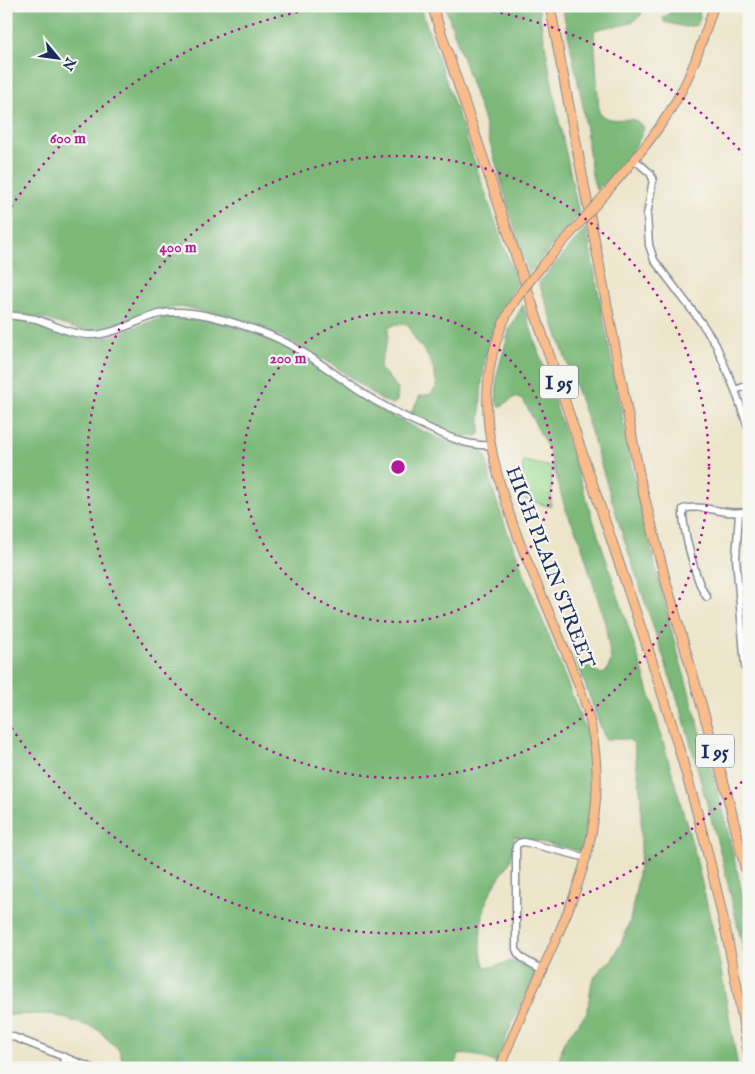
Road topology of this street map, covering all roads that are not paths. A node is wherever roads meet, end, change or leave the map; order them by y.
1 (432, 6) edge
2 (550, 6) edge
3 (714, 6) edge
4 (635, 160) junction
5 (6, 315) edge
6 (749, 385) edge
7 (735, 390) junction
8 (749, 430) edge
9 (491, 445) junction
10 (749, 511) edge
11 (739, 513) junction
12 (707, 596) dead end
13 (749, 677) edge
14 (587, 858) junction
15 (749, 883) edge
16 (543, 970) junction
17 (6, 1034) edge
18 (65, 1057) junction
19 (749, 1059) edge
20 (61, 1068) edge
21 (92, 1068) edge
22 (500, 1068) edge

1 - 19 highway, I 95
2 - 15 highway, I 95
3 - 4 main road, HIGH PLAIN STREET
4 - 7 street
4 - 9 main road, HIGH PLAIN STREET, bridge
5 - 9 street
6 - 7 street
7 - 8 street
9 - 14 main road, HIGH PLAIN STREET
10 - 11 street
11 - 12 street
11 - 13 street
14 - 16 main road, HIGH PLAIN STREET
14 - 16 street
16 - 22 main road, HIGH PLAIN STREET
17 - 18 street
18 - 20 street
18 - 21 street

